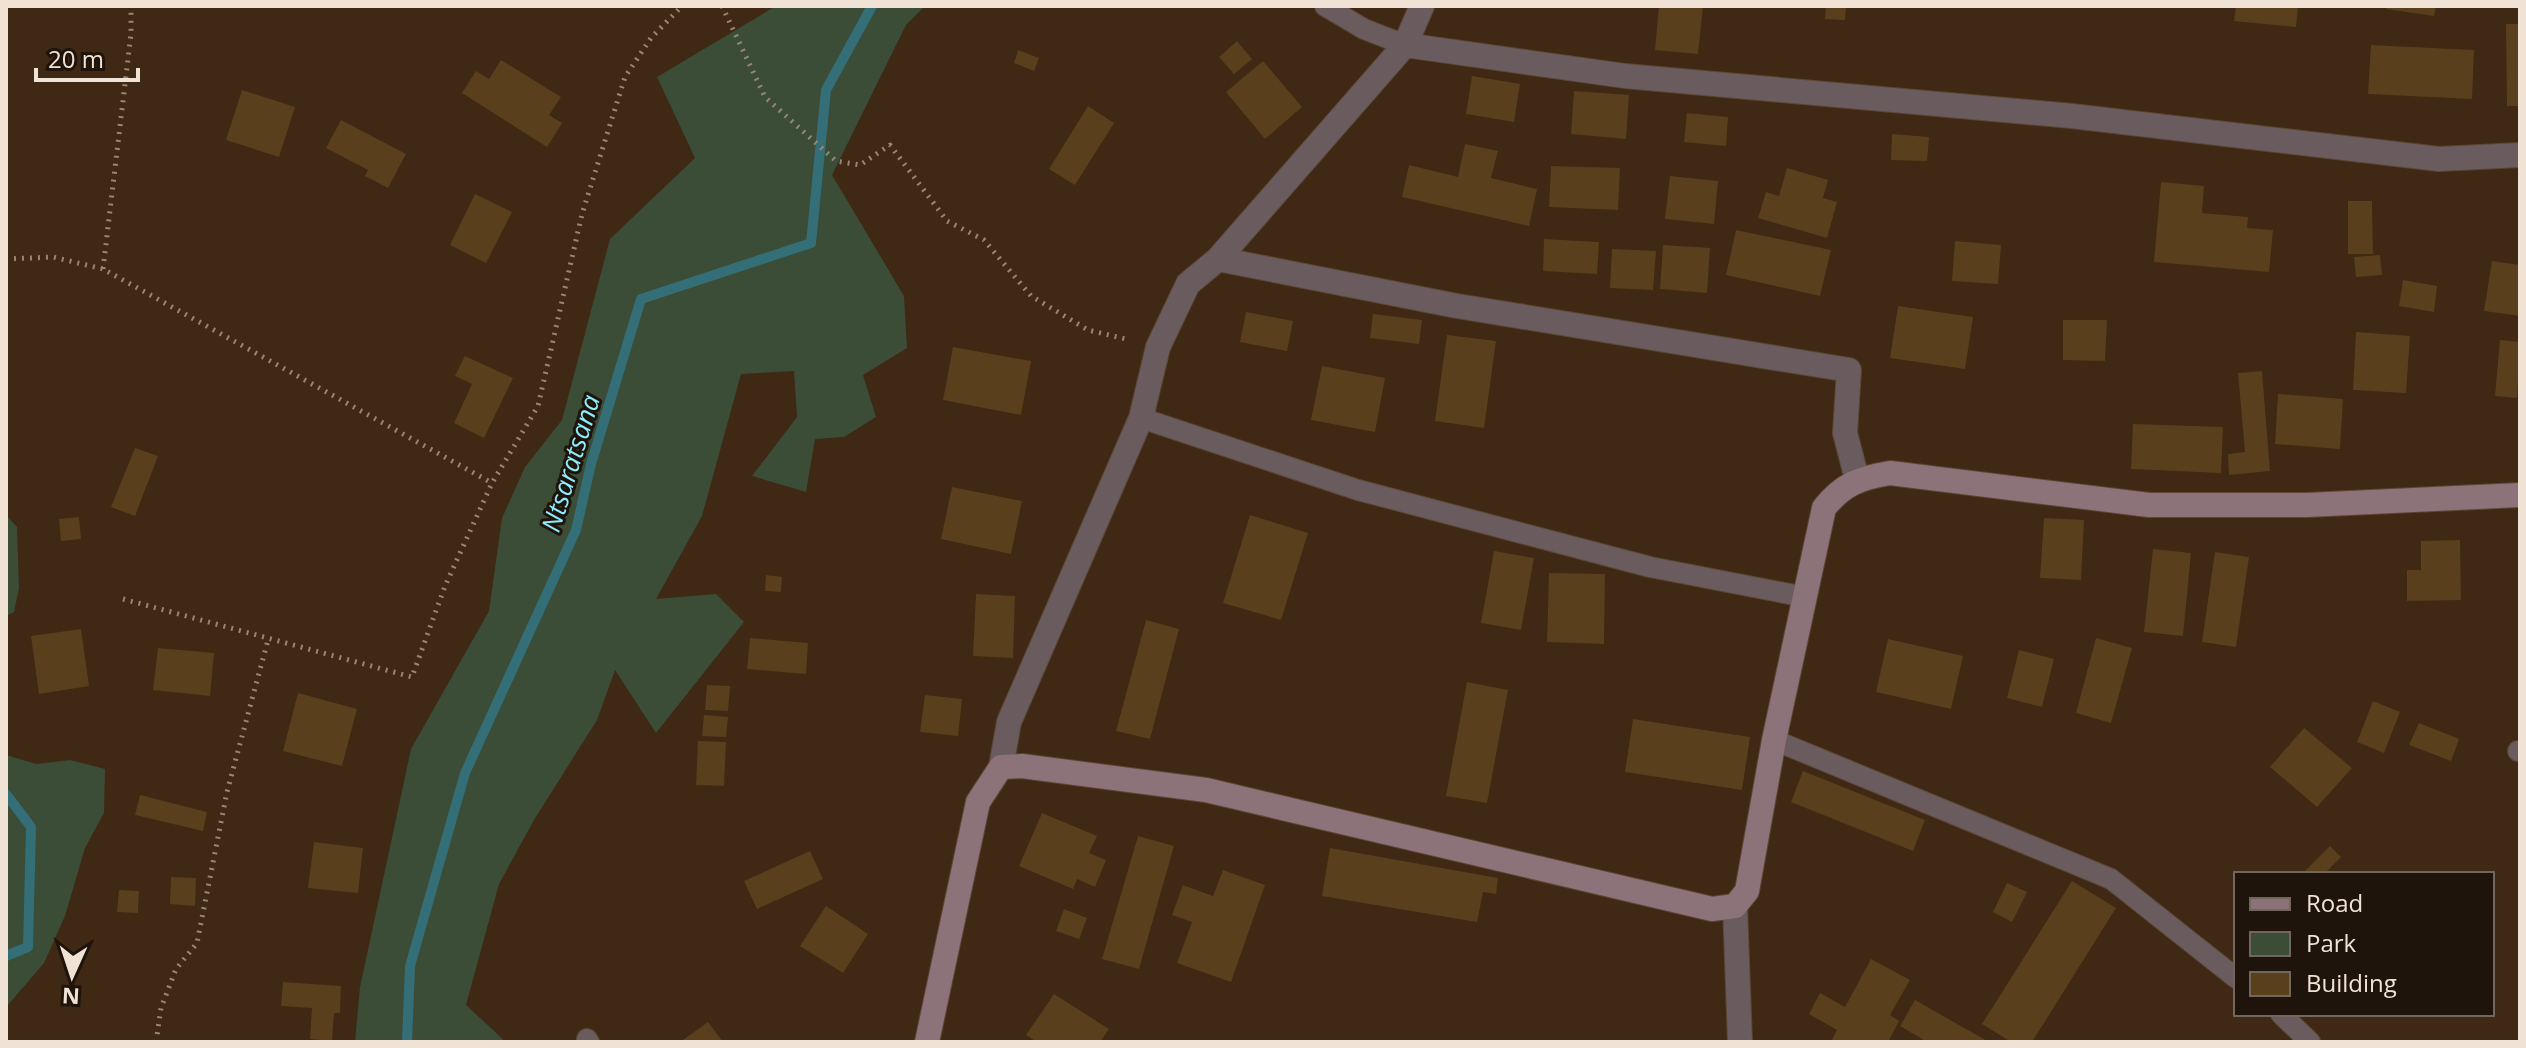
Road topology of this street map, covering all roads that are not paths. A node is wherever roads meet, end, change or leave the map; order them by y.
1 (1325, 6) edge
2 (1422, 6) edge
3 (1405, 45) junction
4 (2520, 155) edge
5 (1218, 259) junction
6 (1141, 418) junction
7 (1857, 479) junction
8 (2520, 495) edge
9 (1805, 597) junction
10 (1774, 740) junction
11 (1001, 767) junction
12 (1735, 906) junction
13 (2234, 976) edge
14 (2283, 1016) edge
15 (927, 1042) edge
16 (1740, 1042) edge
17 (2310, 1042) edge

1 - 3 lane
2 - 3 street
3 - 4 street
3 - 5 street
5 - 6 street
5 - 7 street
6 - 9 lane
6 - 11 street
7 - 8 street
7 - 9 street
9 - 10 street
10 - 12 street
10 - 13 lane
11 - 12 street
11 - 15 street
12 - 16 street
14 - 17 lane

